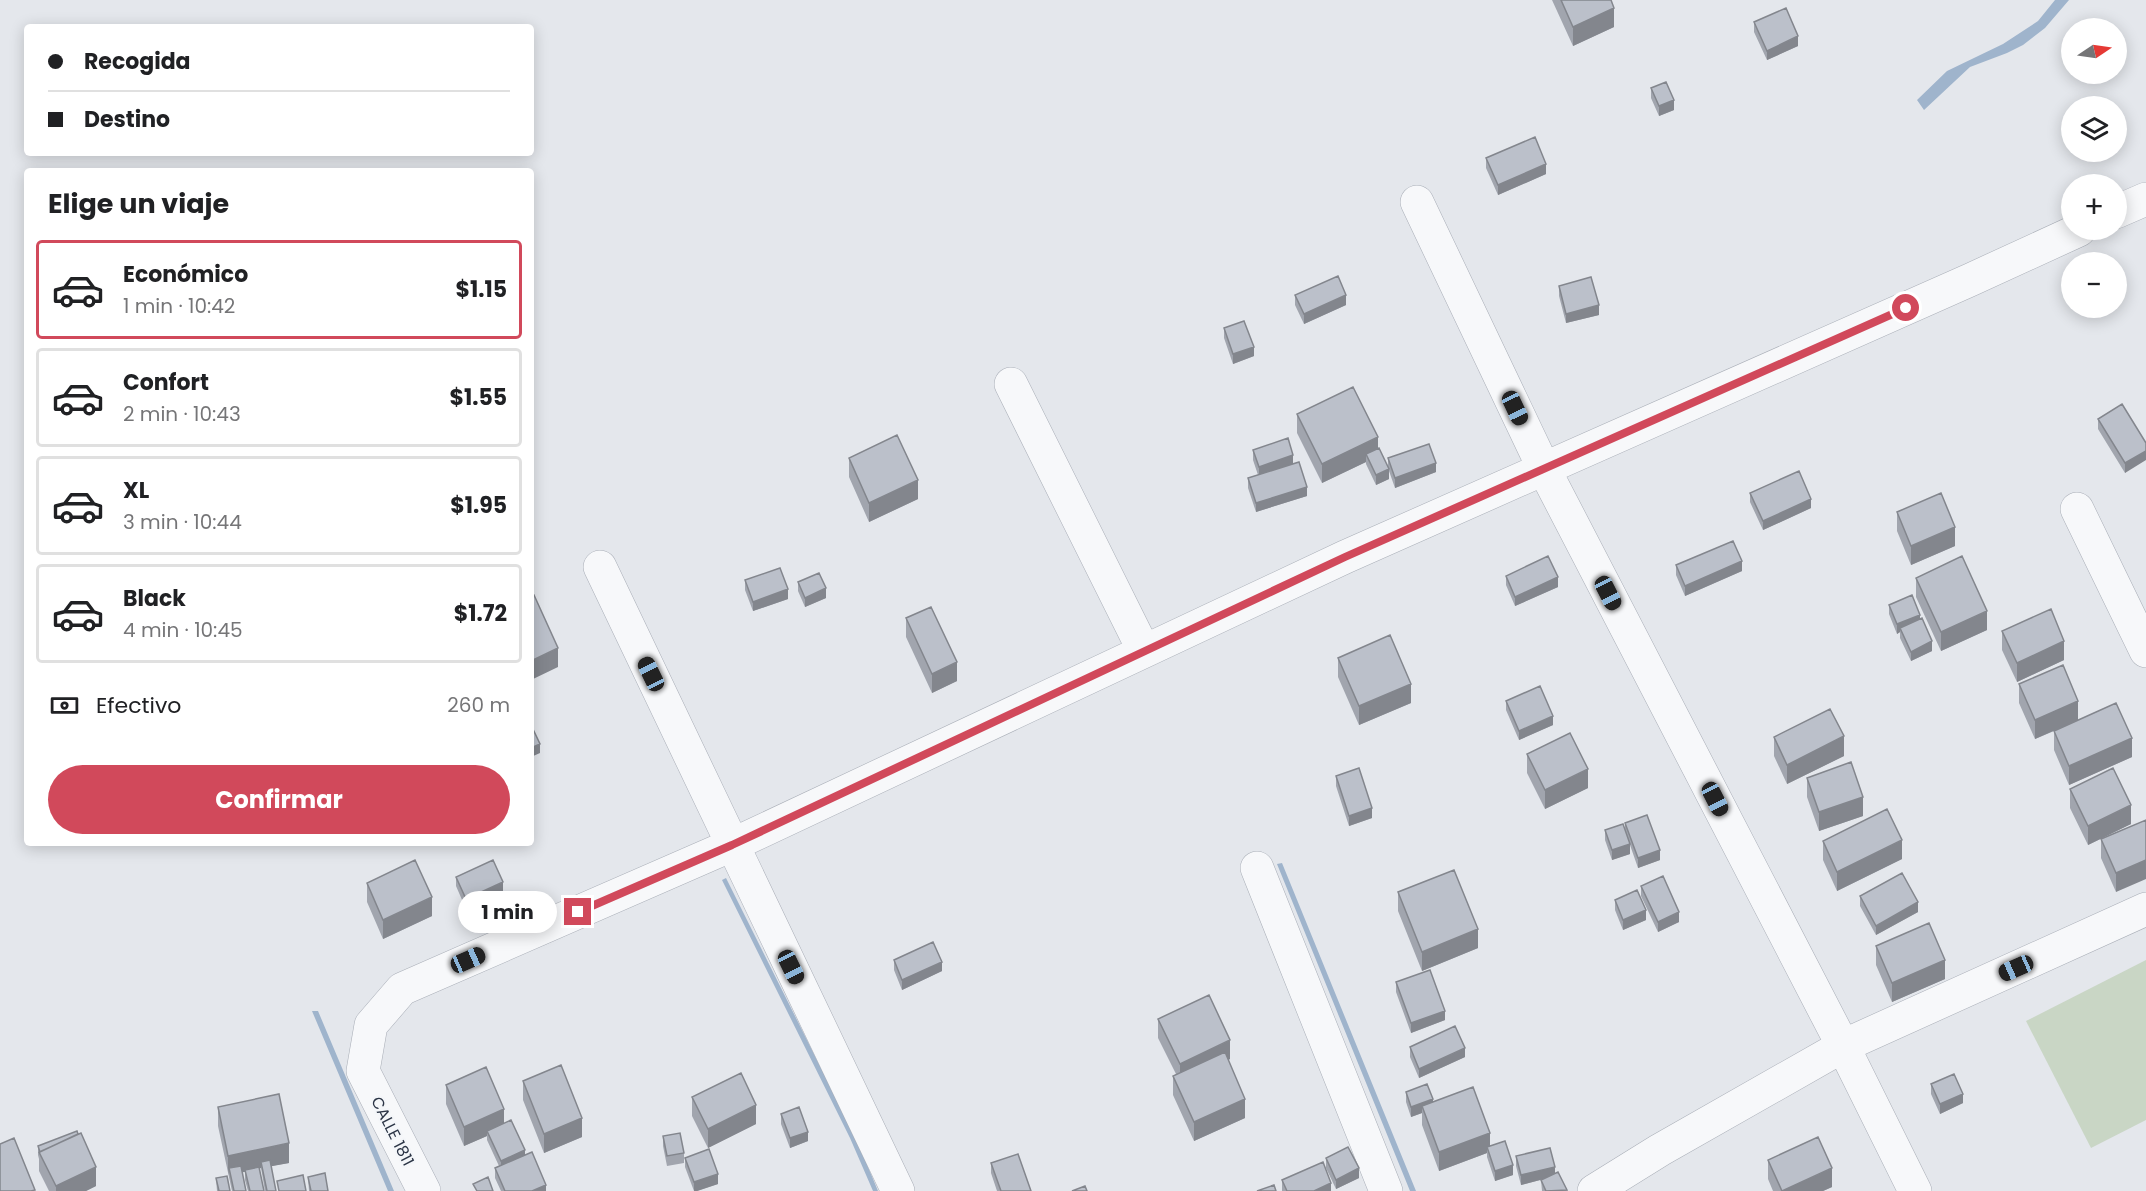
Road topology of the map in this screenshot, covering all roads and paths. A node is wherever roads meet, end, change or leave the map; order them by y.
1 (2146, 199) edge
2 (1417, 202) dead end
3 (2127, 207) edge
4 (2061, 238) edge
5 (1011, 384) dead end
6 (1544, 469) junction
7 (2077, 509) dead end
8 (600, 567) dead end
9 (1144, 651) junction
10 (2146, 651) edge
11 (732, 845) junction
12 (1257, 868) dead end
13 (2146, 909) edge
14 (1843, 1046) junction
15 (424, 1191) edge
16 (898, 1191) edge
17 (1386, 1191) edge
18 (1594, 1191) edge
19 (1915, 1191) edge

1 - 3 street
2 - 6 street
4 - 6 street
5 - 9 street
6 - 9 street
6 - 14 street
7 - 10 street
8 - 11 street
9 - 11 street
11 - 15 street, CALLE 1811
11 - 16 street
12 - 17 street
13 - 14 street
14 - 18 street
14 - 19 street

